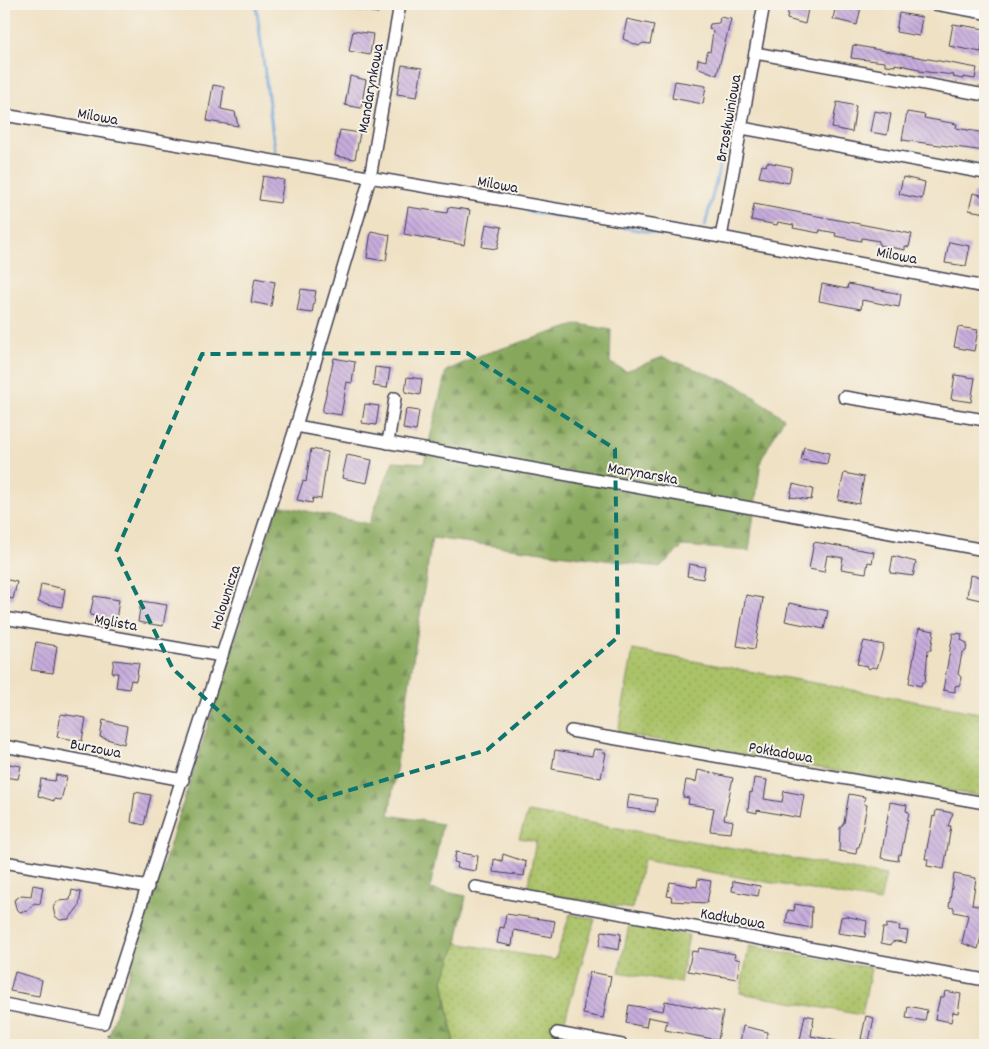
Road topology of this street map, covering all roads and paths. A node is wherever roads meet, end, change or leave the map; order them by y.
1 (400, 4) edge
2 (764, 4) edge
3 (935, 4) edge
4 (985, 13) edge
5 (756, 53) junction
6 (985, 95) edge
7 (4, 115) edge
8 (742, 128) junction
9 (985, 173) edge
10 (370, 178) junction
11 (721, 237) junction
12 (985, 287) edge
13 (844, 397) dead end
14 (396, 398) dead end
15 (985, 420) edge
16 (296, 426) junction
17 (388, 443) junction
18 (985, 550) edge
19 (4, 618) edge
20 (222, 656) junction
21 (571, 732) dead end
22 (4, 746) edge
23 (183, 780) junction
24 (985, 803) edge
25 (4, 862) edge
26 (148, 887) junction
27 (475, 887) dead end
28 (985, 980) edge
29 (4, 1004) edge
30 (557, 1033) dead end
31 (622, 1045) edge

1 - 10 street, Mandarynkowa
2 - 5 street, Brzoskwiniowa
3 - 4 street
5 - 6 street
5 - 8 street, Brzoskwiniowa
7 - 10 street, Milowa
8 - 9 street
8 - 11 street, Brzoskwiniowa
10 - 11 street, Milowa
10 - 16 street, Holownicza
11 - 12 street, Milowa
13 - 15 street
14 - 17 street
16 - 17 street, Marynarska
16 - 20 street, Holownicza
17 - 18 street, Marynarska
19 - 20 street, Mglista
20 - 23 street, Holownicza
21 - 24 street, Pokładowa
22 - 23 street, Burzowa
23 - 26 street, Holownicza
25 - 26 street
26 - 29 street, Holownicza
27 - 28 street, Kadłubowa
30 - 31 street

